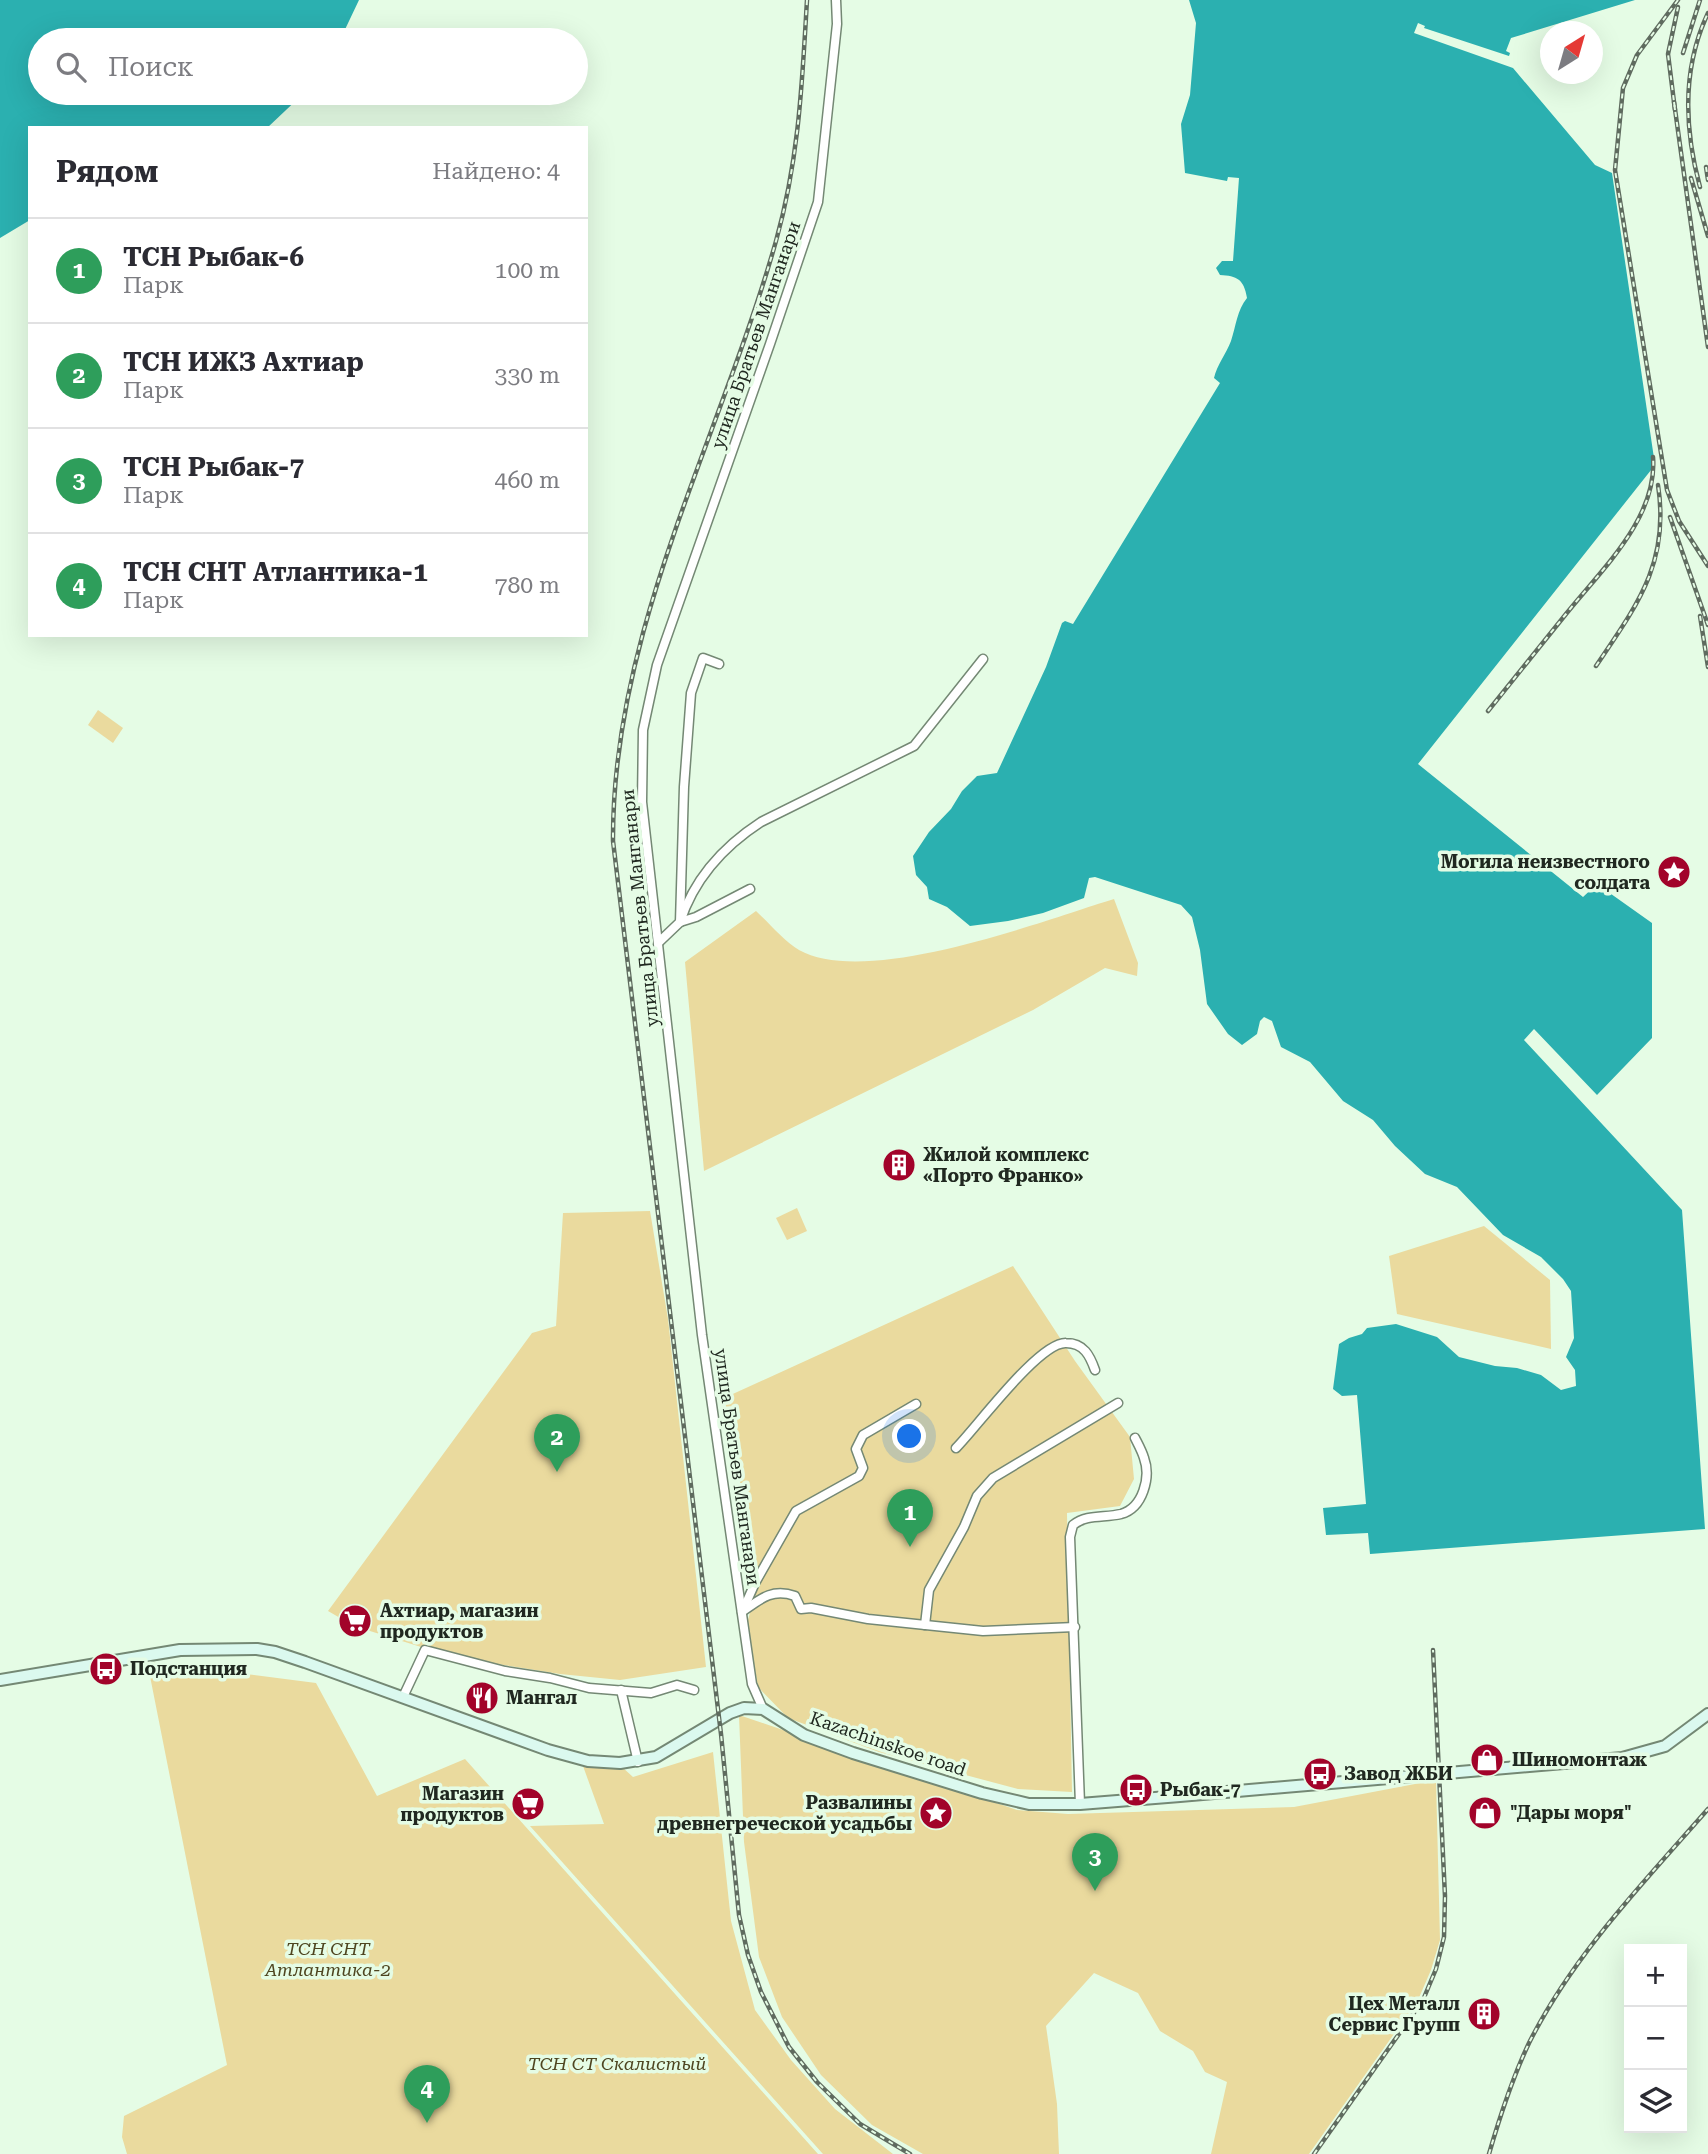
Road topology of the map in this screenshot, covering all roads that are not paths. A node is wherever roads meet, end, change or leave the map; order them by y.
1 (836, 0) edge
2 (983, 659) dead end
3 (719, 664) dead end
4 (750, 889) dead end
5 (680, 922) junction
6 (659, 942) junction
7 (1096, 1370) dead end
8 (1118, 1403) dead end
9 (916, 1404) dead end
10 (1135, 1438) dead end
11 (956, 1448) dead end
12 (742, 1612) junction
13 (925, 1625) junction
14 (1074, 1627) junction
15 (0, 1680) edge
16 (621, 1690) junction
17 (694, 1690) dead end
18 (403, 1698) junction
19 (763, 1709) junction
20 (1708, 1714) edge
21 (638, 1762) junction
22 (1080, 1804) junction

1 - 6 street, улица Братьев Манганари
2 - 5 street
3 - 5 street
4 - 5 street
5 - 6 street
6 - 12 street, улица Братьев Манганари
7 - 11 street
8 - 13 street
9 - 12 street
10 - 14 street
12 - 13 street
12 - 19 street, улица Братьев Манганари
13 - 14 street
14 - 22 street
15 - 18 main road
16 - 17 street
16 - 18 street
16 - 21 street
18 - 21 main road
19 - 21 main road
19 - 22 main road, Kazachinskoe road
20 - 22 main road, Kazachinskoe road

